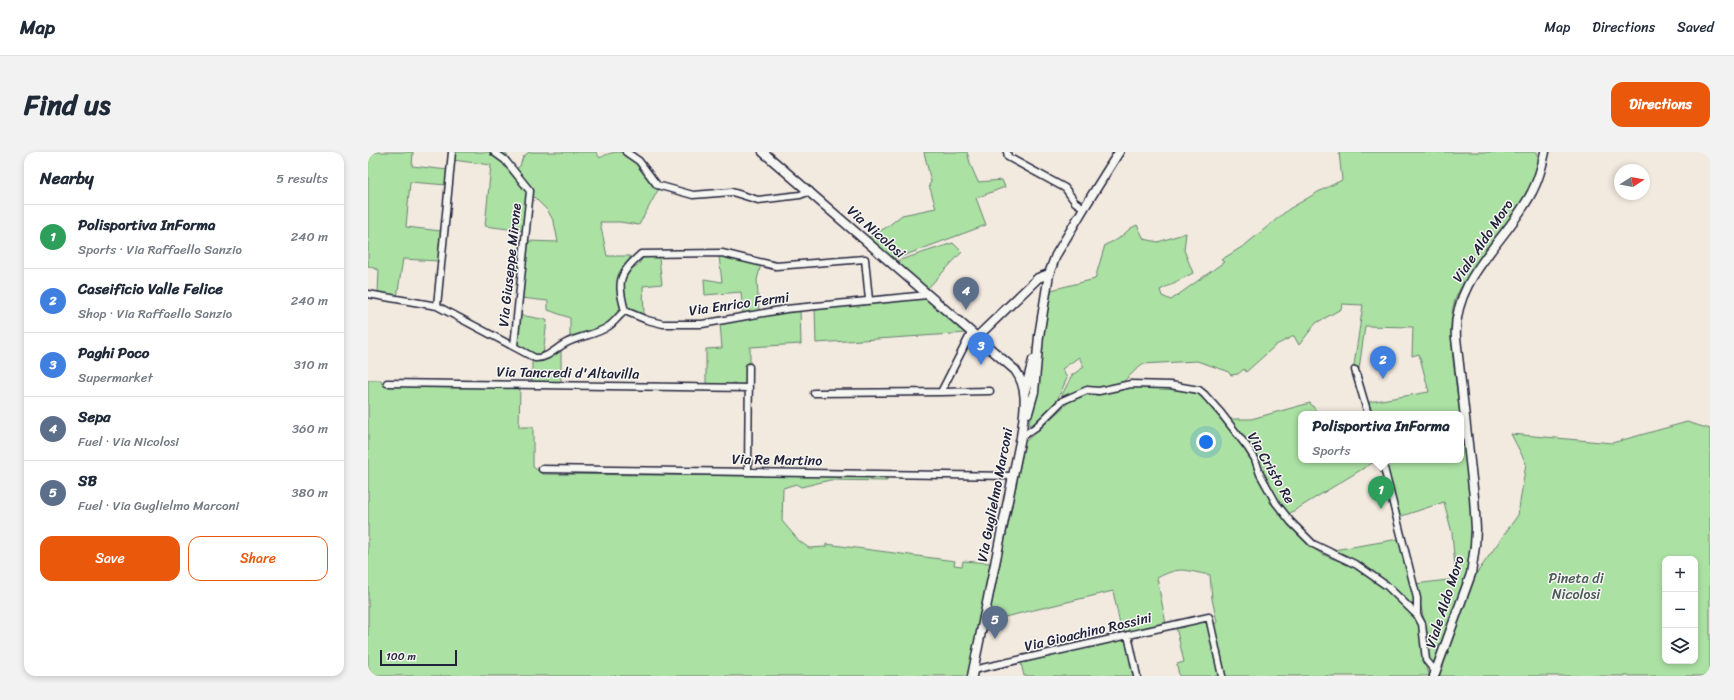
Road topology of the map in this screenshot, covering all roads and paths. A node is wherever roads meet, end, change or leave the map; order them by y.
1 (452, 152) edge
2 (494, 152) edge
3 (626, 152) edge
4 (763, 152) edge
5 (1007, 152) edge
6 (1119, 152) edge
7 (1540, 152) edge
8 (1545, 152) edge
9 (1543, 164) junction
10 (810, 192) junction
11 (1084, 208) junction
12 (1049, 274) junction
13 (368, 294) edge
14 (927, 295) junction
15 (869, 300) junction
16 (437, 306) junction
17 (625, 311) junction
18 (974, 335) junction
19 (1039, 336) junction
20 (514, 346) junction
21 (749, 367) dead end
22 (1355, 370) dead end
23 (387, 383) dead end
24 (749, 388) junction
25 (990, 391) dead end
26 (941, 392) junction
27 (814, 393) dead end
28 (1025, 393) junction
29 (1367, 411) edge
30 (1021, 437) junction
31 (1383, 463) edge
32 (542, 469) dead end
33 (748, 471) junction
34 (1012, 476) junction
35 (1417, 615) junction
36 (1128, 635) junction
37 (973, 673) edge
38 (1434, 674) edge
39 (1137, 676) edge
40 (1222, 676) edge

1 - 16 street
2 - 20 street, Via Giuseppe Mirone
3 - 10 street
4 - 10 street, Via Nicolosi
5 - 11 street
6 - 11 street
7 - 9 street
8 - 9 street, Viale Aldo Moro
9 - 38 street, Viale Aldo Moro
10 - 14 street, Via Nicolosi
11 - 12 street
12 - 18 street
12 - 19 street
13 - 16 street
14 - 15 street, Via Enrico Fermi
14 - 18 street, Via Nicolosi
15 - 17 street, Via Enrico Fermi
15 - 17 street
16 - 20 street
17 - 20 street
18 - 26 street
18 - 28 street, Via Guglielmo Marconi
19 - 28 street
19 - 30 street
21 - 24 street
22 - 29 street
23 - 24 street, Via Tancredi d'Altavilla
24 - 33 street
25 - 26 street
26 - 27 street
28 - 30 street, Via Guglielmo Marconi
30 - 34 street, Via Guglielmo Marconi
30 - 35 street, Via Cristo Re
31 - 35 street
32 - 33 street, Via Re Martino
33 - 34 street, Via Re Martino
34 - 37 street, Via Guglielmo Marconi
35 - 38 street, Via Cristo Re
36 - 37 street, Via Gioachino Rossini
36 - 39 street
36 - 40 street, Via Gioachino Rossini

